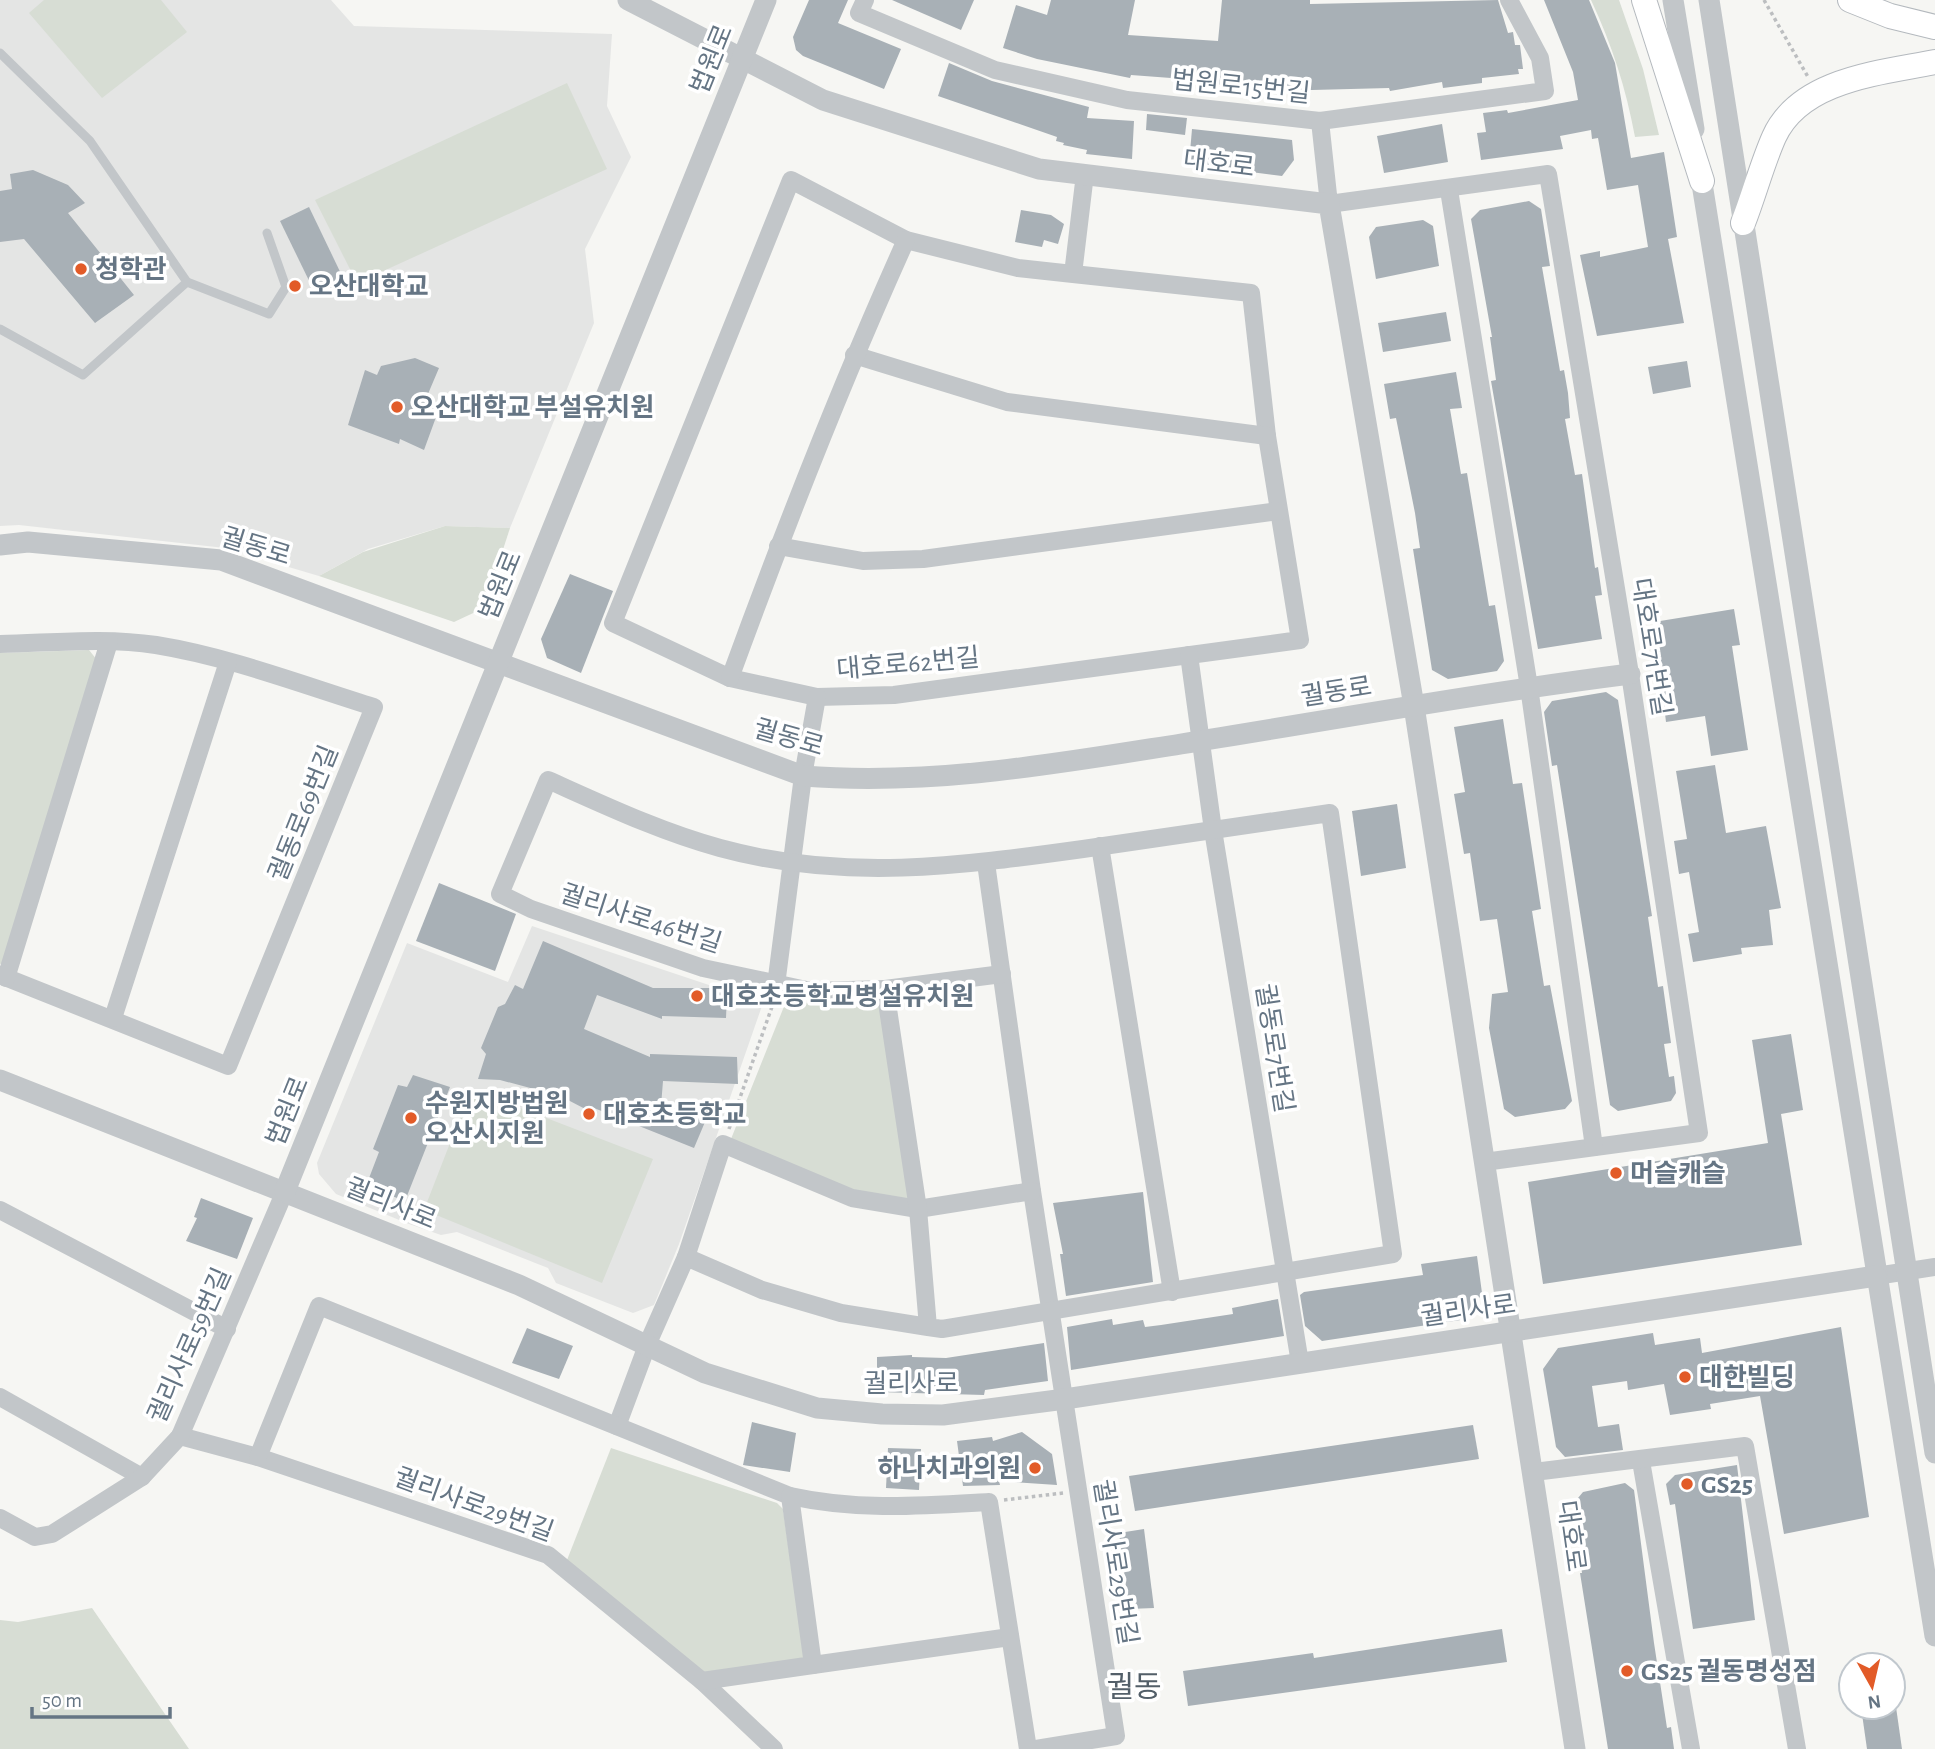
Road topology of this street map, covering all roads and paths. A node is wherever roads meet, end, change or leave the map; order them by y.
1 (628, 0) edge
2 (766, 0) edge
3 (864, 0) edge
4 (1509, 0) edge
5 (1644, 0) edge
6 (1673, 0) edge
7 (1709, 0) edge
8 (1763, 0) edge
9 (1850, 0) edge
10 (1935, 27) edge
11 (0, 52) edge
12 (741, 59) junction
13 (1935, 62) edge
14 (1817, 93) junction
15 (1320, 121) junction
16 (1085, 174) junction
17 (1702, 181) junction
18 (1449, 190) junction
19 (1329, 205) junction
20 (1743, 223) junction
21 (267, 233) dead end
22 (906, 240) junction
23 (1073, 274) junction
24 (187, 282) junction
25 (0, 329) edge
26 (854, 355) junction
27 (1267, 436) junction
28 (1278, 511) junction
29 (0, 545) edge
30 (778, 546) junction
31 (109, 642) junction
32 (0, 644) edge
33 (1189, 655) junction
34 (228, 663) junction
35 (499, 664) junction
36 (1630, 674) junction
37 (730, 678) junction
38 (1529, 687) junction
39 (817, 697) junction
40 (1413, 706) junction
41 (1200, 741) junction
42 (803, 776) junction
43 (1213, 830) junction
44 (1100, 846) junction
45 (794, 863) junction
46 (986, 863) junction
47 (1002, 974) junction
48 (3, 977) edge
49 (776, 985) junction
50 (885, 989) junction
51 (113, 1018) junction
52 (0, 1080) edge
53 (723, 1144) junction
54 (1594, 1147) junction
55 (1484, 1162) junction
56 (285, 1191) junction
57 (1032, 1191) junction
58 (918, 1209) junction
59 (0, 1210) edge
60 (686, 1257) junction
61 (1935, 1267) edge
62 (1905, 1271) junction
63 (1284, 1273) junction
64 (1876, 1276) junction
65 (1172, 1292) junction
66 (1053, 1312) junction
67 (928, 1327) junction
68 (227, 1329) junction
69 (1508, 1333) junction
70 (648, 1343) junction
71 (1300, 1363) junction
72 (0, 1397) edge
73 (1065, 1399) junction
74 (617, 1426) junction
75 (180, 1436) junction
76 (1935, 1452) edge
77 (258, 1457) junction
78 (1641, 1461) junction
79 (1534, 1472) junction
80 (142, 1477) junction
81 (1079, 1491) junction
82 (790, 1496) junction
83 (989, 1502) junction
84 (0, 1518) edge
85 (1935, 1636) edge
86 (1010, 1637) junction
87 (813, 1665) junction
88 (702, 1681) junction
89 (774, 1749) edge
90 (1028, 1749) edge
91 (1036, 1749) edge
92 (1575, 1749) edge
93 (1691, 1749) edge
94 (1797, 1749) edge

1 - 12 street, 대호로
2 - 12 street, 법원로
3 - 15 street, 법원로15번길
4 - 15 street, 법원로15번길
5 - 17 main road
6 - 17 street
7 - 20 street
8 - 14 path
9 - 10 main road
11 - 24 lane
12 - 16 street, 대호로
12 - 35 street, 법원로
13 - 14 main road
14 - 20 main road
15 - 19 street
16 - 19 street, 대호로
16 - 23 street
17 - 64 street
18 - 19 street, 대호로71번길
18 - 36 street, 대호로71번길
18 - 38 street
19 - 40 street
20 - 62 street
21 - 24 lane
22 - 23 street, 대호로62번길
22 - 26 street
22 - 37 street, 대호로62번길
23 - 27 street, 대호로62번길
24 - 25 lane
26 - 27 street
26 - 30 street
27 - 28 street, 대호로62번길
28 - 30 street
28 - 33 street, 대호로62번길
29 - 35 street, 궐동로
30 - 37 street
31 - 32 street, 궐동로69번길
31 - 34 street, 궐동로69번길
31 - 48 street
33 - 39 street, 대호로62번길
33 - 41 street, 궐동로7번길
34 - 51 street
34 - 51 street, 궐동로69번길
35 - 42 street, 궐동로
35 - 56 street, 법원로
36 - 38 street, 궐동로
36 - 54 street, 대호로71번길
37 - 39 street, 대호로62번길
38 - 40 street, 궐동로
38 - 54 street
39 - 42 street
40 - 41 street, 궐동로
40 - 55 street, 대호로
41 - 42 street, 궐동로
41 - 43 street, 궐동로7번길
42 - 45 street
43 - 44 street, 궐리사로46번길
43 - 63 street, 궐동로7번길
43 - 63 street, 궐리사로46번길
44 - 46 street, 궐리사로46번길
44 - 65 street
45 - 46 street, 궐리사로46번길
45 - 49 street
45 - 49 street, 궐리사로46번길
46 - 47 street, 궐리사로29번길
47 - 50 street, 궐리사로46번길
47 - 57 street, 궐리사로29번길
48 - 51 street, 궐동로69번길
49 - 50 street, 궐리사로46번길
49 - 53 path
50 - 58 street
52 - 56 street, 궐리사로
53 - 58 street
53 - 60 street
54 - 55 street, 대호로71번길
55 - 69 street, 대호로
56 - 68 street, 궐리사로59번길
56 - 70 street, 궐리사로
57 - 58 street
57 - 66 street, 궐리사로29번길
58 - 67 street
59 - 68 street
60 - 67 street
60 - 70 street
61 - 62 street
62 - 64 street
62 - 76 street
63 - 65 street
63 - 71 street, 궐동로7번길
64 - 69 street, 궐리사로
64 - 85 street
65 - 66 street
66 - 67 street
66 - 73 street, 궐리사로29번길
68 - 75 street, 궐리사로59번길
69 - 71 street, 궐리사로
69 - 79 street, 대호로
70 - 73 street, 궐리사로
70 - 74 street
71 - 73 street, 궐리사로
72 - 80 street
73 - 81 street, 궐리사로29번길
74 - 77 street
74 - 82 street
75 - 77 street, 궐리사로29번길
75 - 80 street, 궐리사로59번길
77 - 88 street, 궐리사로29번길
78 - 79 street
78 - 93 street
78 - 94 street
79 - 92 street, 대호로
80 - 84 street, 궐리사로59번길
81 - 83 path
81 - 91 street, 궐리사로29번길
82 - 83 street
82 - 87 street
83 - 86 street
86 - 87 street
86 - 90 street
87 - 88 street
88 - 89 street, 궐리사로29번길

